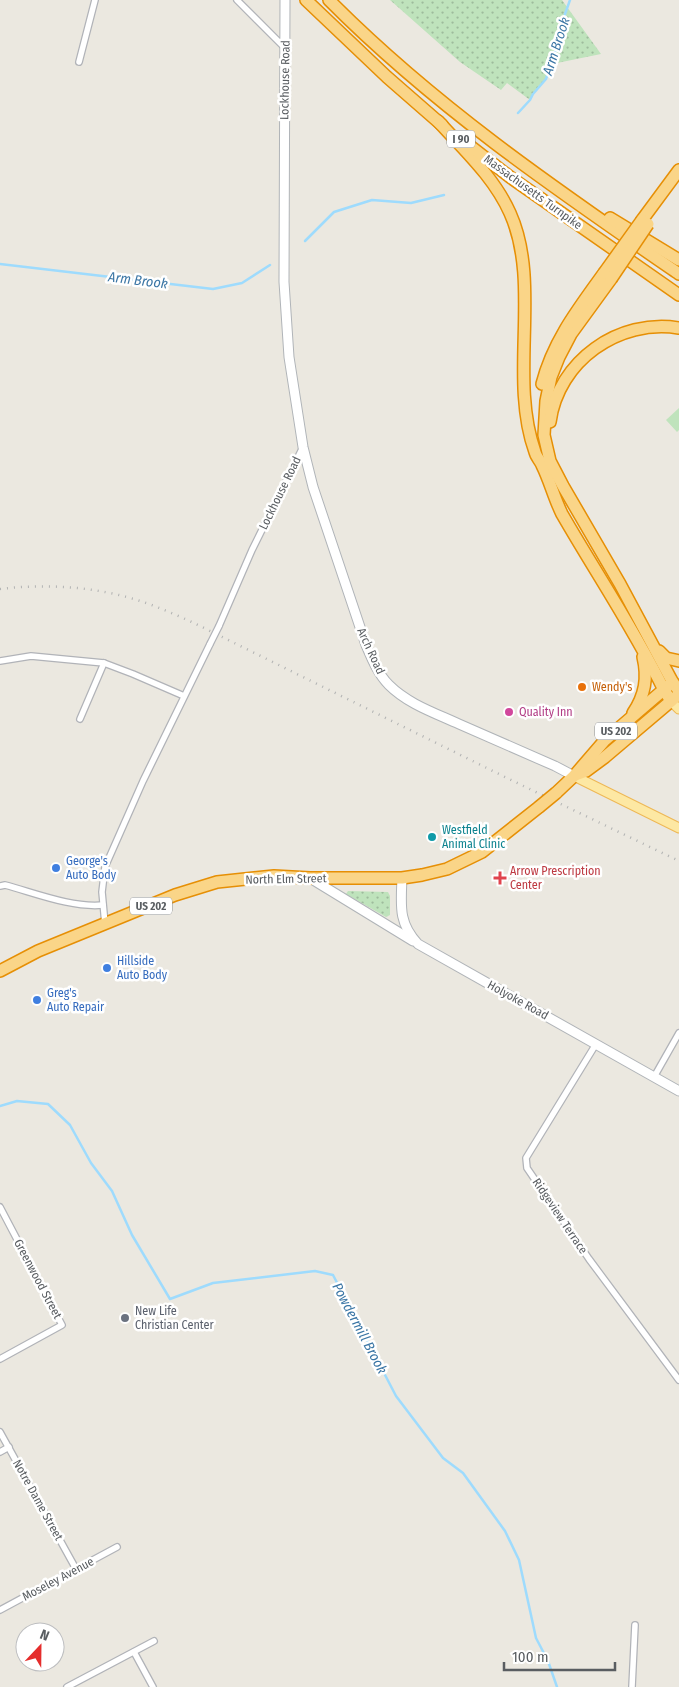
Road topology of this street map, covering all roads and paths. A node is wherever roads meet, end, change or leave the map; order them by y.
1 (95, 0) edge
2 (237, 0) edge
3 (285, 0) edge
4 (306, 0) edge
5 (329, 0) edge
6 (285, 49) junction
7 (79, 62) dead end
8 (438, 121) junction
9 (527, 169) junction
10 (679, 170) edge
11 (679, 180) edge
12 (645, 222) junction
13 (679, 260) edge
14 (679, 274) edge
15 (679, 295) edge
16 (679, 328) edge
17 (303, 447) junction
18 (546, 463) junction
19 (636, 639) junction
20 (652, 642) junction
21 (0, 661) edge
22 (679, 661) edge
23 (104, 663) junction
24 (664, 690) junction
25 (677, 692) edge
26 (184, 696) junction
27 (80, 719) dead end
28 (627, 722) junction
29 (574, 776) junction
30 (679, 828) edge
31 (310, 878) junction
32 (402, 878) junction
33 (0, 886) edge
34 (103, 905) junction
35 (105, 924) junction
36 (418, 944) junction
37 (0, 971) edge
38 (679, 1033) edge
39 (596, 1044) junction
40 (654, 1076) junction
41 (679, 1091) edge
42 (0, 1208) edge
43 (0, 1359) edge
44 (679, 1380) edge
45 (0, 1432) edge
46 (9, 1447) junction
47 (0, 1452) edge
48 (116, 1547) dead end
49 (76, 1569) junction
50 (0, 1610) edge
51 (635, 1625) dead end
52 (154, 1642) dead end
53 (134, 1652) junction
54 (67, 1687) edge
55 (152, 1687) edge
56 (632, 1687) edge

1 - 7 street
2 - 6 street
3 - 6 street, Lockhouse Road
4 - 8 highway, Massachusetts Turnpike / I 90
5 - 9 highway, Massachusetts Turnpike / I 90
6 - 17 street, Lockhouse Road
8 - 15 highway, Massachusetts Turnpike / I 90
8 - 18 highway
9 - 13 highway
9 - 14 highway, Massachusetts Turnpike / I 90
10 - 12 highway
11 - 12 highway
12 - 18 highway, bridge
16 - 18 highway
17 - 26 street, Lockhouse Road, bridge
17 - 29 street, Arch Road
18 - 19 highway
18 - 20 highway
19 - 24 highway
19 - 28 highway
20 - 22 highway
20 - 25 highway
21 - 23 street
23 - 26 street
23 - 27 street
24 - 25 highway, US 202
24 - 28 highway, US 202
25 - 29 highway, US 202
26 - 34 street, Lockhouse Road
28 - 29 highway, US 202
29 - 30 main road
29 - 32 highway, North Elm Street / US 202, bridge
31 - 32 highway, North Elm Street / US 202
31 - 35 highway, North Elm Street / US 202
31 - 36 street
32 - 36 street, Holyoke Road
33 - 34 street
34 - 35 street, Lockhouse Road
35 - 37 highway, North Elm Street / US 202
36 - 39 street, Holyoke Road
38 - 40 street
39 - 40 street, Holyoke Road
39 - 44 street, Ridgeview Terrace
40 - 41 street, Holyoke Road
42 - 43 street, Greenwood Street
45 - 46 street, Notre Dame Street
46 - 47 street
46 - 49 street, Notre Dame Street
48 - 49 street, Moseley Avenue
49 - 50 street, Moseley Avenue
51 - 56 street
52 - 53 street
53 - 54 street
53 - 55 street

